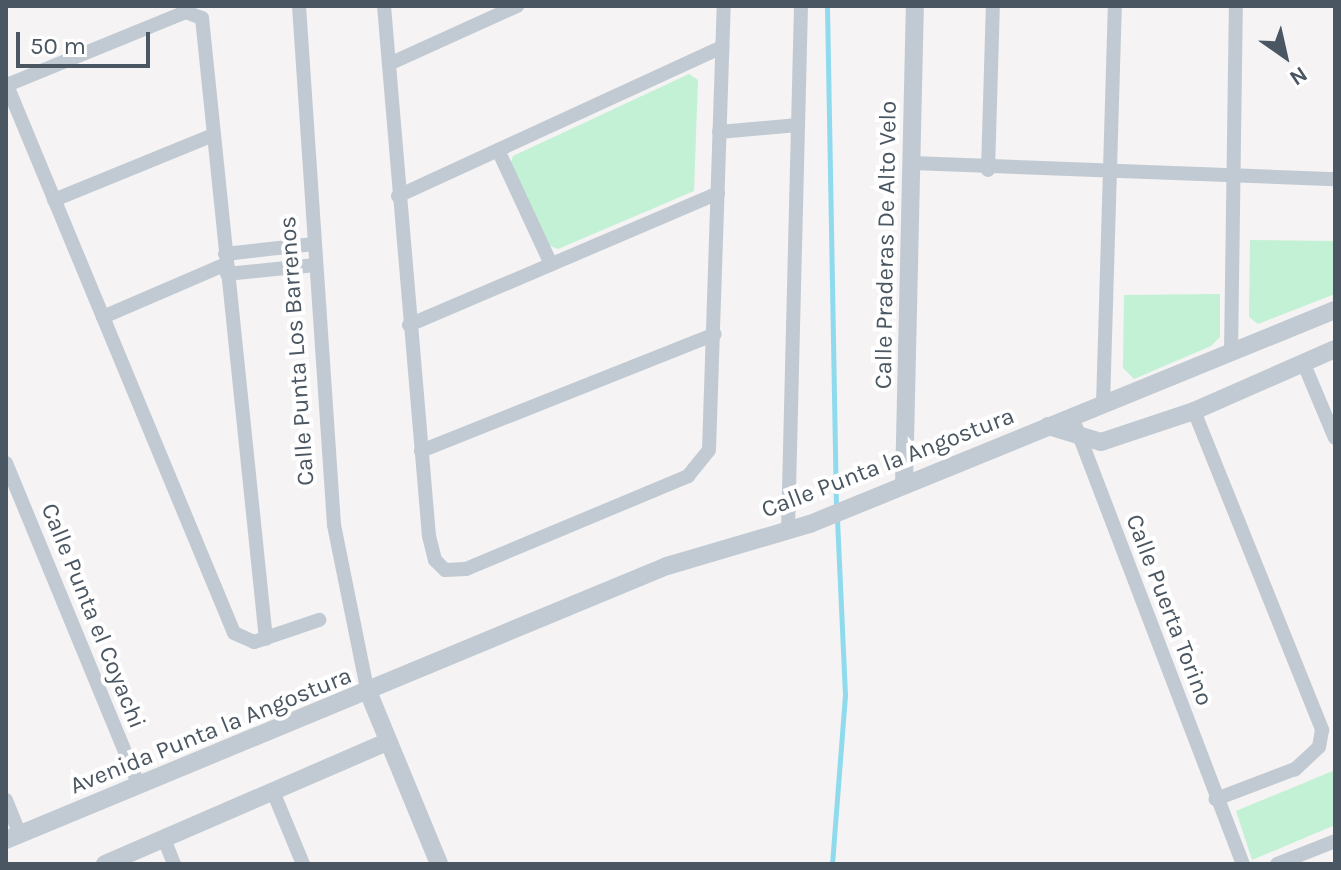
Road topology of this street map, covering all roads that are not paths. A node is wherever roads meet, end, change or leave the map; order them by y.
1 (299, 6) edge
2 (384, 6) edge
3 (517, 6) edge
4 (724, 6) edge
5 (801, 6) edge
6 (915, 6) edge
7 (993, 6) edge
8 (1115, 6) edge
9 (1236, 6) edge
10 (722, 47) junction
11 (389, 64) junction
12 (6, 84) edge
13 (798, 125) junction
14 (719, 132) junction
15 (213, 135) junction
16 (498, 150) junction
17 (912, 163) junction
18 (988, 170) junction
19 (1106, 174) junction
20 (1231, 178) junction
21 (1335, 179) edge
22 (718, 193) junction
23 (398, 196) junction
24 (54, 200) junction
25 (313, 244) junction
26 (226, 264) junction
27 (551, 264) junction
28 (316, 265) junction
29 (1335, 310) edge
30 (103, 317) junction
31 (409, 325) junction
32 (715, 334) junction
33 (1335, 349) edge
34 (1231, 354) junction
35 (1303, 362) junction
36 (1103, 405) junction
37 (1194, 411) junction
38 (1073, 416) junction
39 (1048, 426) junction
40 (1079, 437) junction
41 (1335, 438) edge
42 (421, 451) junction
43 (8, 472) edge
44 (904, 485) junction
45 (788, 530) junction
46 (319, 620) dead end
47 (266, 639) junction
48 (367, 689) junction
49 (387, 742) junction
50 (139, 786) junction
51 (274, 794) junction
52 (1216, 799) junction
53 (6, 800) edge
54 (13, 837) edge
55 (164, 839) junction
56 (1335, 841) edge
57 (105, 864) edge
58 (174, 864) edge
59 (303, 864) edge
60 (439, 864) edge
61 (1243, 864) edge
62 (1277, 864) edge

1 - 25 street, Calle Punta Los Barrenos
2 - 11 street
3 - 11 street
4 - 10 street
5 - 13 street
6 - 17 street, Calle Praderas De Alto Velo
7 - 18 street
8 - 19 street
9 - 20 street
10 - 14 street
10 - 16 street
11 - 23 street
12 - 15 street
12 - 24 street
13 - 14 street
13 - 45 street
14 - 22 street
15 - 24 street
15 - 26 street
16 - 23 street
16 - 27 street
17 - 18 street
17 - 44 street, Calle Praderas De Alto Velo
18 - 19 street
19 - 20 street
19 - 36 street
20 - 21 street
20 - 34 street
22 - 27 street
22 - 32 street
23 - 31 street
24 - 30 street
25 - 26 street
25 - 28 street, Calle Punta Los Barrenos
26 - 28 street
26 - 30 street
26 - 47 street
27 - 31 street
28 - 48 street, Calle Punta Los Barrenos
29 - 34 street, Calle Punta la Angostura
30 - 47 street
31 - 42 street
32 - 42 street
32 - 42 street
33 - 35 street
34 - 36 street, Calle Punta la Angostura
35 - 37 street
35 - 41 street
36 - 38 street, Calle Punta la Angostura
37 - 40 street
37 - 52 street
38 - 39 street, Calle Punta la Angostura
38 - 40 street, Calle Puerta Torino
39 - 40 street
39 - 44 street, Calle Punta la Angostura
40 - 52 street, Calle Puerta Torino
43 - 50 street, Calle Punta el Coyachi
44 - 45 street, Calle Punta la Angostura
45 - 48 street, Calle Punta la Angostura
46 - 47 street
48 - 49 street, Avenida Punta la Angostura
48 - 50 street, Avenida Punta la Angostura
49 - 51 street
49 - 60 street
50 - 54 street, Avenida Punta la Angostura
51 - 55 street
51 - 59 street
52 - 61 street, Calle Puerta Torino
53 - 54 street
55 - 57 street
55 - 58 street
56 - 62 street

